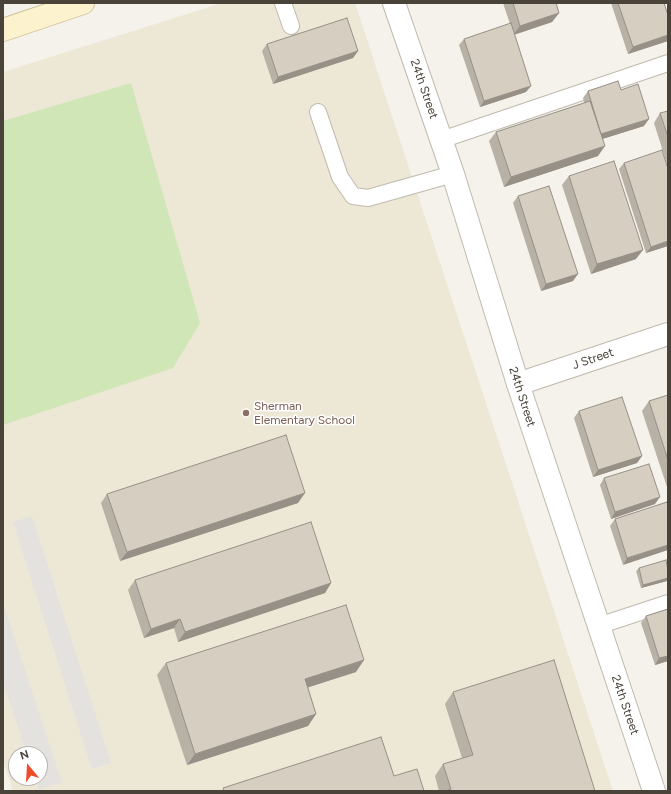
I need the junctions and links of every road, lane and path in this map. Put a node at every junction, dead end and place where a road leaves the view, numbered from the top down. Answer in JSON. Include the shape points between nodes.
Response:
{"nodes":[{"id":1,"x":83,"y":3,"type":"edge"},
{"id":2,"x":283,"y":3,"type":"edge"},
{"id":3,"x":394,"y":3,"type":"edge"},
{"id":4,"x":291,"y":26,"type":"dead end"},
{"id":5,"x":3,"y":30,"type":"edge"},
{"id":6,"x":668,"y":63,"type":"edge"},
{"id":7,"x":318,"y":112,"type":"dead end"},
{"id":8,"x":441,"y":140,"type":"junction"},
{"id":9,"x":453,"y":174,"type":"junction"},
{"id":10,"x":668,"y":334,"type":"edge"},
{"id":11,"x":518,"y":384,"type":"junction"},
{"id":12,"x":668,"y":603,"type":"edge"},
{"id":13,"x":598,"y":626,"type":"junction"},
{"id":14,"x":654,"y":791,"type":"edge"}],
"edges":[{"from":1,"to":5,"type":"main road"},
{"from":2,"to":4,"type":"lane"},
{"from":3,"to":8,"type":"street","name":"24th Street"},
{"from":6,"to":8,"type":"lane"},
{"from":7,"to":9,"type":"lane","via":[[340,177],[352,196],[368,198]]},
{"from":8,"to":9,"type":"street","name":"24th Street"},
{"from":9,"to":11,"type":"street","name":"24th Street"},
{"from":10,"to":11,"type":"street","name":"J Street"},
{"from":11,"to":13,"type":"street","name":"24th Street"},
{"from":12,"to":13,"type":"lane"},
{"from":13,"to":14,"type":"street","name":"24th Street"}]}
